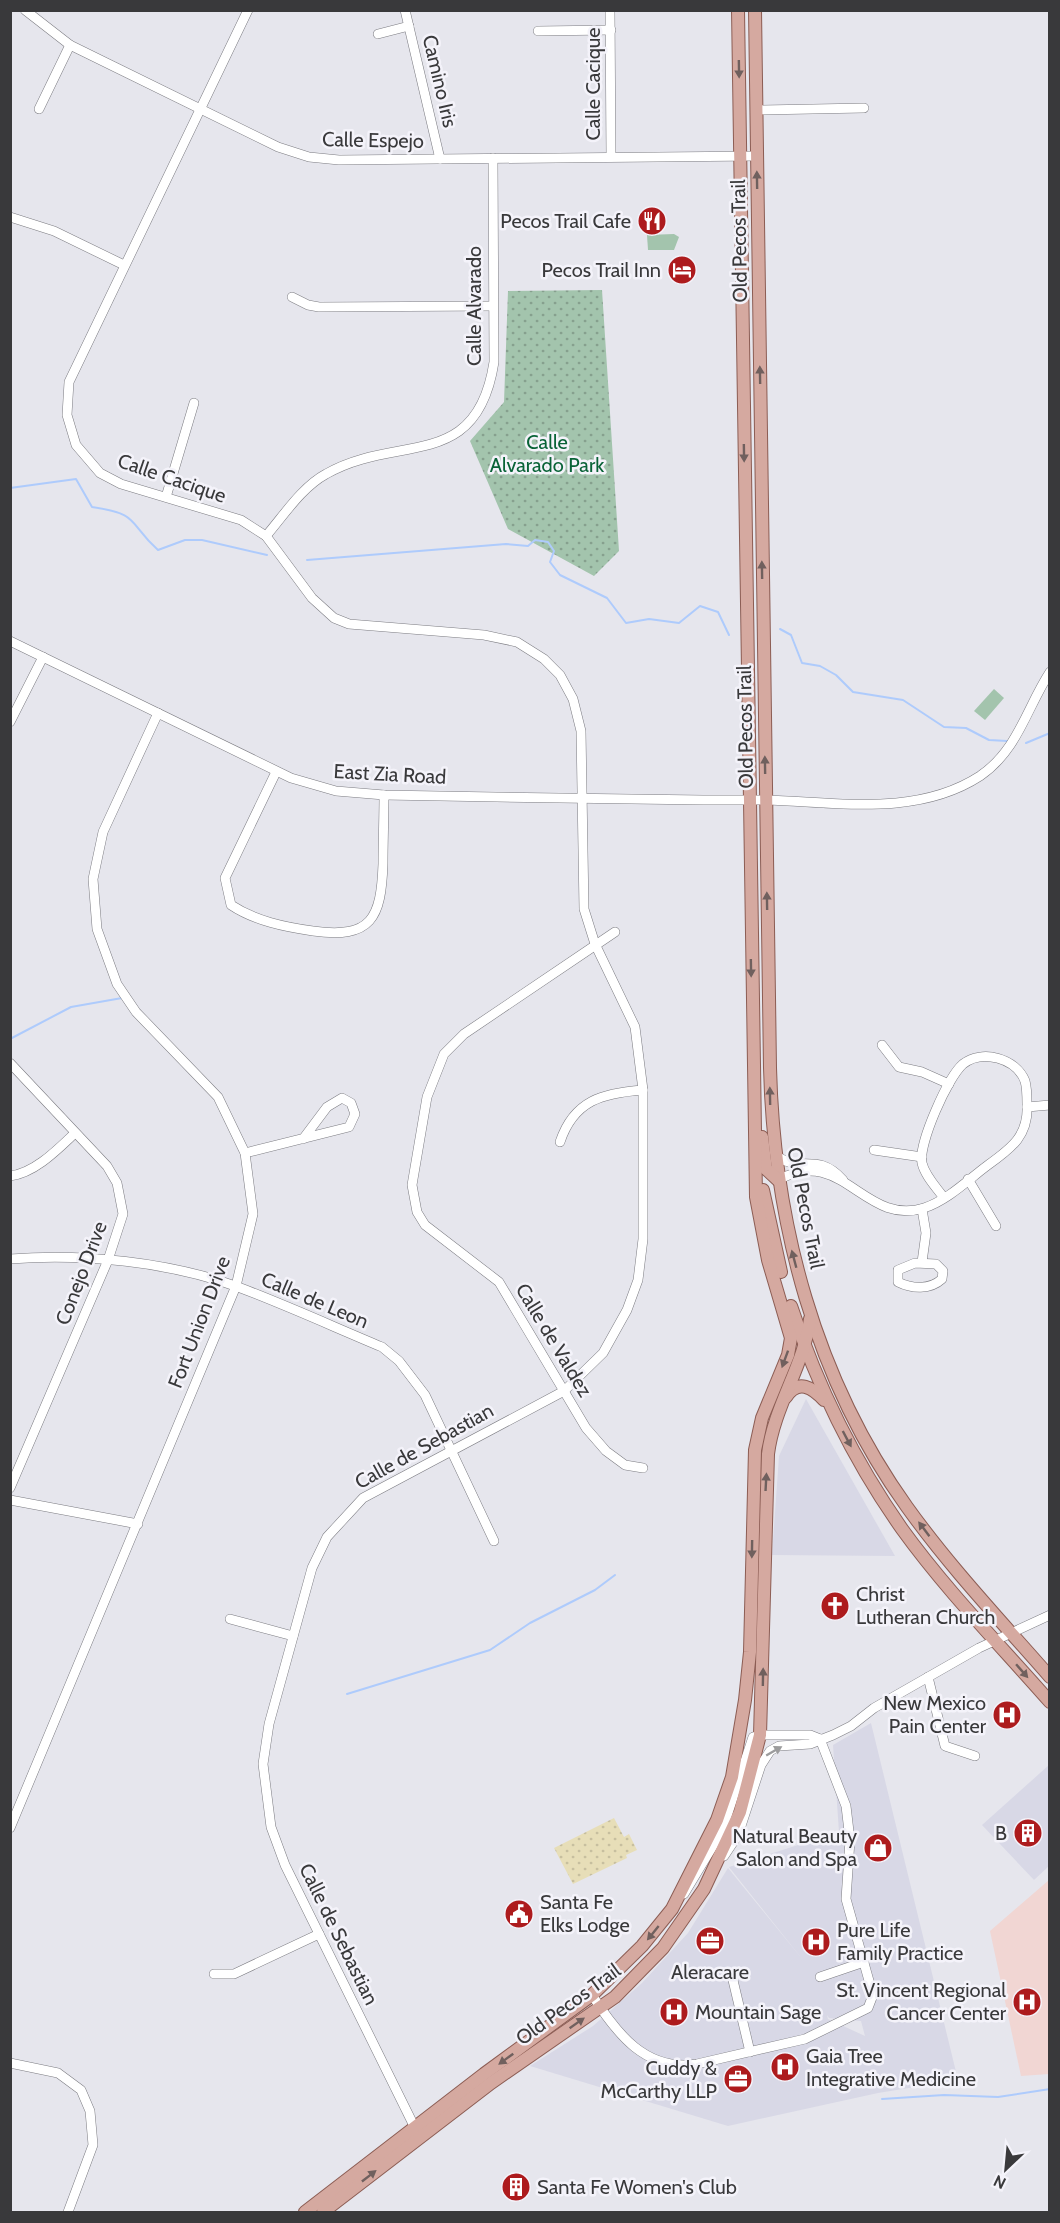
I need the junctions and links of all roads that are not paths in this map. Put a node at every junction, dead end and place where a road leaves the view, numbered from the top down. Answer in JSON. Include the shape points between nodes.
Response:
{"nodes":[{"id":1,"x":25,"y":10,"type":"edge"},
{"id":2,"x":248,"y":10,"type":"edge"},
{"id":3,"x":405,"y":10,"type":"edge"},
{"id":4,"x":610,"y":10,"type":"edge"},
{"id":5,"x":738,"y":10,"type":"edge"},
{"id":6,"x":754,"y":10,"type":"edge"},
{"id":7,"x":409,"y":26,"type":"junction"},
{"id":8,"x":610,"y":30,"type":"junction"},
{"id":9,"x":537,"y":31,"type":"dead end"},
{"id":10,"x":378,"y":33,"type":"dead end"},
{"id":11,"x":70,"y":45,"type":"junction"},
{"id":12,"x":864,"y":108,"type":"dead end"},
{"id":13,"x":39,"y":109,"type":"dead end"},
{"id":14,"x":201,"y":109,"type":"junction"},
{"id":15,"x":756,"y":110,"type":"junction"},
{"id":16,"x":740,"y":156,"type":"junction"},
{"id":17,"x":757,"y":156,"type":"junction"},
{"id":18,"x":611,"y":157,"type":"junction"},
{"id":19,"x":493,"y":158,"type":"junction"},
{"id":20,"x":440,"y":159,"type":"junction"},
{"id":21,"x":10,"y":217,"type":"edge"},
{"id":22,"x":124,"y":265,"type":"junction"},
{"id":23,"x":292,"y":297,"type":"dead end"},
{"id":24,"x":493,"y":306,"type":"junction"},
{"id":25,"x":194,"y":403,"type":"dead end"},
{"id":26,"x":166,"y":497,"type":"junction"},
{"id":27,"x":266,"y":536,"type":"junction"},
{"id":28,"x":10,"y":641,"type":"edge"},
{"id":29,"x":44,"y":657,"type":"junction"},
{"id":30,"x":1050,"y":672,"type":"edge"},
{"id":31,"x":158,"y":713,"type":"junction"},
{"id":32,"x":10,"y":722,"type":"edge"},
{"id":33,"x":276,"y":772,"type":"junction"},
{"id":34,"x":384,"y":795,"type":"junction"},
{"id":35,"x":582,"y":799,"type":"junction"},
{"id":36,"x":749,"y":800,"type":"junction"},
{"id":37,"x":766,"y":800,"type":"junction"},
{"id":38,"x":615,"y":932,"type":"dead end"},
{"id":39,"x":595,"y":944,"type":"junction"},
{"id":40,"x":882,"y":1045,"type":"dead end"},
{"id":41,"x":10,"y":1063,"type":"edge"},
{"id":42,"x":949,"y":1084,"type":"junction"},
{"id":43,"x":643,"y":1090,"type":"junction"},
{"id":44,"x":753,"y":1092,"type":"junction"},
{"id":45,"x":1050,"y":1105,"type":"edge"},
{"id":46,"x":1027,"y":1107,"type":"junction"},
{"id":47,"x":75,"y":1133,"type":"junction"},
{"id":48,"x":756,"y":1138,"type":"junction"},
{"id":49,"x":303,"y":1139,"type":"junction"},
{"id":50,"x":560,"y":1142,"type":"dead end"},
{"id":51,"x":874,"y":1150,"type":"dead end"},
{"id":52,"x":245,"y":1153,"type":"junction"},
{"id":53,"x":775,"y":1154,"type":"junction"},
{"id":54,"x":922,"y":1157,"type":"junction"},
{"id":55,"x":10,"y":1176,"type":"edge"},
{"id":56,"x":968,"y":1179,"type":"junction"},
{"id":57,"x":777,"y":1180,"type":"junction"},
{"id":58,"x":847,"y":1184,"type":"junction"},
{"id":59,"x":944,"y":1198,"type":"junction"},
{"id":60,"x":922,"y":1209,"type":"junction"},
{"id":61,"x":996,"y":1226,"type":"dead end"},
{"id":62,"x":10,"y":1259,"type":"edge"},
{"id":63,"x":108,"y":1260,"type":"junction"},
{"id":64,"x":922,"y":1262,"type":"junction"},
{"id":65,"x":236,"y":1286,"type":"junction"},
{"id":66,"x":811,"y":1315,"type":"junction"},
{"id":67,"x":804,"y":1348,"type":"junction"},
{"id":68,"x":564,"y":1391,"type":"junction"},
{"id":69,"x":830,"y":1407,"type":"junction"},
{"id":70,"x":777,"y":1414,"type":"junction"},
{"id":71,"x":450,"y":1450,"type":"junction"},
{"id":72,"x":643,"y":1468,"type":"dead end"},
{"id":73,"x":10,"y":1488,"type":"edge"},
{"id":74,"x":10,"y":1500,"type":"edge"},
{"id":75,"x":138,"y":1524,"type":"junction"},
{"id":76,"x":494,"y":1541,"type":"dead end"},
{"id":77,"x":1050,"y":1615,"type":"edge"},
{"id":78,"x":230,"y":1619,"type":"dead end"},
{"id":79,"x":1012,"y":1634,"type":"junction"},
{"id":80,"x":293,"y":1636,"type":"junction"},
{"id":81,"x":995,"y":1639,"type":"junction"},
{"id":82,"x":928,"y":1677,"type":"junction"},
{"id":83,"x":1050,"y":1677,"type":"edge"},
{"id":84,"x":1050,"y":1702,"type":"edge"},
{"id":85,"x":760,"y":1735,"type":"junction"},
{"id":86,"x":820,"y":1739,"type":"junction"},
{"id":87,"x":975,"y":1756,"type":"dead end"},
{"id":88,"x":10,"y":1828,"type":"edge"},
{"id":89,"x":712,"y":1876,"type":"junction"},
{"id":90,"x":672,"y":1909,"type":"junction"},
{"id":91,"x":319,"y":1934,"type":"junction"},
{"id":92,"x":864,"y":1962,"type":"junction"},
{"id":93,"x":214,"y":1974,"type":"dead end"},
{"id":94,"x":732,"y":1976,"type":"dead end"},
{"id":95,"x":820,"y":1977,"type":"dead end"},
{"id":96,"x":592,"y":1995,"type":"junction"},
{"id":97,"x":600,"y":2007,"type":"junction"},
{"id":98,"x":750,"y":2052,"type":"junction"},
{"id":99,"x":10,"y":2063,"type":"edge"},
{"id":100,"x":417,"y":2133,"type":"junction"},
{"id":101,"x":68,"y":2212,"type":"edge"},
{"id":102,"x":305,"y":2212,"type":"edge"},
{"id":103,"x":323,"y":2212,"type":"edge"}],
"edges":[{"from":1,"to":11,"type":"street","name":"Calle Espejo"},
{"from":2,"to":14,"type":"street","name":"Calle Cacique"},
{"from":3,"to":7,"type":"street","name":"Camino Iris"},
{"from":4,"to":8,"type":"street","name":"Calle Cacique"},
{"from":5,"to":16,"type":"main road","name":"Old Pecos Trail","one_way":true},
{"from":6,"to":15,"type":"main road","name":"Old Pecos Trail"},
{"from":7,"to":10,"type":"street"},
{"from":7,"to":20,"type":"street","name":"Camino Iris"},
{"from":8,"to":9,"type":"street"},
{"from":8,"to":18,"type":"street","name":"Calle Cacique"},
{"from":11,"to":13,"type":"street"},
{"from":11,"to":14,"type":"street","name":"Calle Espejo"},
{"from":12,"to":15,"type":"street"},
{"from":14,"to":20,"type":"street","name":"Calle Espejo","via":[[278,147],[309,157]]},
{"from":14,"to":22,"type":"street","name":"Calle Cacique"},
{"from":15,"to":17,"type":"main road","name":"Old Pecos Trail"},
{"from":16,"to":17,"type":"street","name":"Calle Espejo"},
{"from":16,"to":18,"type":"street","name":"Calle Espejo"},
{"from":16,"to":36,"type":"main road","name":"Old Pecos Trail","one_way":true},
{"from":37,"to":17,"type":"main road","name":"Old Pecos Trail","one_way":true},
{"from":18,"to":19,"type":"street","name":"Calle Espejo"},
{"from":19,"to":20,"type":"street","name":"Calle Espejo"},
{"from":19,"to":24,"type":"street","name":"Calle Alvarado"},
{"from":21,"to":22,"type":"street","via":[[54,231]]},
{"from":22,"to":26,"type":"street","name":"Calle Cacique","via":[[69,382],[66,415],[76,445],[100,473],[121,484]]},
{"from":23,"to":24,"type":"street","via":[[319,307]]},
{"from":24,"to":27,"type":"street","name":"Calle Alvarado","via":[[494,362],[490,387],[468,423],[437,443],[357,461],[326,473]]},
{"from":25,"to":26,"type":"street"},
{"from":26,"to":27,"type":"street","name":"Calle Cacique","via":[[241,520]]},
{"from":27,"to":35,"type":"street","name":"Calle Cacique","via":[[312,598],[334,618],[348,624],[484,635],[517,642],[544,659],[560,675],[573,699],[581,731]]},
{"from":28,"to":29,"type":"street","name":"East Zia Road"},
{"from":29,"to":31,"type":"street","name":"East Zia Road"},
{"from":29,"to":32,"type":"street"},
{"from":30,"to":37,"type":"street","name":"East Zia Road","via":[[1007,752],[956,788],[888,804]]},
{"from":31,"to":33,"type":"street","name":"East Zia Road"},
{"from":31,"to":52,"type":"street","name":"Fort Union Drive","via":[[103,832],[93,879],[98,929],[121,991],[218,1097]]},
{"from":33,"to":34,"type":"street","name":"East Zia Road","via":[[336,791]]},
{"from":33,"to":34,"type":"street","via":[[225,878],[231,905],[248,916],[295,929],[334,934],[358,930],[374,917],[382,899]]},
{"from":34,"to":35,"type":"street","name":"East Zia Road"},
{"from":35,"to":36,"type":"street","name":"East Zia Road"},
{"from":35,"to":39,"type":"street","name":"Calle de Sebastian","via":[[584,909]]},
{"from":36,"to":37,"type":"street","name":"East Zia Road"},
{"from":36,"to":44,"type":"main road","name":"Old Pecos Trail","one_way":true},
{"from":53,"to":37,"type":"main road","name":"Old Pecos Trail","one_way":true},
{"from":38,"to":39,"type":"street","name":"Calle de Valdez"},
{"from":39,"to":43,"type":"street","name":"Calle de Sebastian","via":[[636,1027]]},
{"from":39,"to":68,"type":"street","name":"Calle de Valdez","via":[[464,1034],[444,1054],[427,1097],[412,1185],[417,1212],[425,1225],[499,1282]]},
{"from":40,"to":42,"type":"street","via":[[899,1066]]},
{"from":41,"to":47,"type":"street","name":"Conejo Drive"},
{"from":42,"to":46,"type":"street","via":[[956,1071],[969,1061],[1000,1059],[1022,1076]]},
{"from":42,"to":54,"type":"street","via":[[928,1132]]},
{"from":43,"to":50,"type":"street","via":[[614,1092],[588,1101],[566,1125]]},
{"from":43,"to":68,"type":"street","name":"Calle de Sebastian","via":[[643,1239],[638,1280],[627,1310],[603,1353]]},
{"from":44,"to":48,"type":"main road","name":"Old Pecos Trail"},
{"from":44,"to":57,"type":"main road","via":[[766,1169]]},
{"from":45,"to":46,"type":"street"},
{"from":46,"to":56,"type":"street","via":[[1021,1138]]},
{"from":47,"to":55,"type":"street","via":[[52,1155]]},
{"from":47,"to":63,"type":"street","name":"Conejo Drive","via":[[107,1166],[117,1183],[123,1214]]},
{"from":48,"to":67,"type":"main road","via":[[777,1260]]},
{"from":48,"to":90,"type":"main road","name":"Old Pecos Trail","one_way":true,"via":[[760,1225],[790,1338],[788,1354],[762,1418],[753,1463],[750,1652],[732,1777],[717,1820]]},
{"from":49,"to":49,"type":"street","via":[[331,1103],[342,1098],[351,1103],[355,1114],[349,1127]]},
{"from":49,"to":52,"type":"street"},
{"from":51,"to":54,"type":"street"},
{"from":52,"to":65,"type":"street","name":"Fort Union Drive","via":[[253,1214]]},
{"from":53,"to":57,"type":"main road","name":"Old Pecos Trail"},
{"from":53,"to":58,"type":"street","via":[[788,1164],[815,1162],[828,1166]]},
{"from":54,"to":59,"type":"street","via":[[926,1172]]},
{"from":56,"to":59,"type":"street"},
{"from":56,"to":61,"type":"street"},
{"from":57,"to":58,"type":"street","via":[[814,1170]]},
{"from":66,"to":57,"type":"main road","name":"Old Pecos Trail","one_way":true},
{"from":58,"to":60,"type":"street","via":[[885,1206]]},
{"from":59,"to":60,"type":"street"},
{"from":60,"to":64,"type":"street","via":[[926,1233]]},
{"from":62,"to":63,"type":"street","name":"Calle de Leon","via":[[47,1256]]},
{"from":63,"to":65,"type":"street","name":"Calle de Leon","via":[[174,1270]]},
{"from":63,"to":73,"type":"street","name":"Conejo Drive"},
{"from":64,"to":64,"type":"street","via":[[902,1267],[896,1275],[898,1282],[929,1287],[942,1279],[939,1266]]},
{"from":65,"to":71,"type":"street","name":"Calle de Leon","via":[[382,1347],[399,1361],[425,1395]]},
{"from":65,"to":75,"type":"street","name":"Fort Union Drive"},
{"from":66,"to":67,"type":"main road","name":"Old Pecos Trail"},
{"from":79,"to":66,"type":"main road","one_way":true,"via":[[906,1505],[858,1425]]},
{"from":67,"to":69,"type":"main road"},
{"from":67,"to":70,"type":"main road","name":"Old Pecos Trail"},
{"from":68,"to":71,"type":"street","name":"Calle de Sebastian"},
{"from":68,"to":72,"type":"street","name":"Calle de Valdez","via":[[586,1428],[606,1451],[624,1465]]},
{"from":69,"to":70,"type":"main road","via":[[814,1389],[799,1386],[789,1391]]},
{"from":69,"to":81,"type":"main road","one_way":true,"via":[[903,1530]]},
{"from":85,"to":70,"type":"main road","name":"Old Pecos Trail","one_way":true,"via":[[766,1473]]},
{"from":71,"to":76,"type":"street","name":"Calle de Leon"},
{"from":71,"to":80,"type":"street","name":"Calle de Sebastian","via":[[363,1498],[327,1537],[312,1568]]},
{"from":74,"to":75,"type":"street"},
{"from":75,"to":88,"type":"street","name":"Fort Union Drive"},
{"from":77,"to":79,"type":"street"},
{"from":78,"to":80,"type":"street"},
{"from":79,"to":81,"type":"street"},
{"from":79,"to":83,"type":"main road"},
{"from":80,"to":91,"type":"street","name":"Calle de Sebastian","via":[[269,1725],[263,1764],[271,1827]]},
{"from":81,"to":82,"type":"street"},
{"from":81,"to":84,"type":"main road","one_way":true},
{"from":82,"to":86,"type":"street","via":[[865,1713],[851,1726]]},
{"from":82,"to":87,"type":"street","via":[[945,1746]]},
{"from":85,"to":86,"type":"street","via":[[810,1735]]},
{"from":85,"to":89,"type":"main road","name":"Old Pecos Trail","via":[[740,1812]]},
{"from":85,"to":90,"type":"street","via":[[749,1743],[732,1805],[717,1841],[695,1880]]},
{"from":89,"to":86,"type":"street","one_way":true,"via":[[738,1835],[766,1755],[779,1746],[810,1744]]},
{"from":86,"to":92,"type":"street","via":[[846,1806],[850,1840],[846,1899]]},
{"from":89,"to":97,"type":"main road","name":"Old Pecos Trail","via":[[663,1948],[639,1975]]},
{"from":90,"to":96,"type":"main road","name":"Old Pecos Trail","one_way":true,"via":[[642,1946]]},
{"from":91,"to":93,"type":"street","via":[[234,1974]]},
{"from":91,"to":100,"type":"street","name":"Calle de Sebastian"},
{"from":92,"to":95,"type":"street"},
{"from":92,"to":98,"type":"street","via":[[873,1995],[868,2008],[814,2036]]},
{"from":94,"to":98,"type":"street"},
{"from":96,"to":97,"type":"street"},
{"from":96,"to":100,"type":"main road","name":"Old Pecos Trail","one_way":true},
{"from":97,"to":98,"type":"street","via":[[617,2032],[657,2061],[688,2066]]},
{"from":100,"to":97,"type":"main road","name":"Old Pecos Trail","one_way":true},
{"from":99,"to":101,"type":"street","via":[[58,2073],[81,2090],[90,2111],[93,2145]]},
{"from":100,"to":102,"type":"main road","name":"Old Pecos Trail"},
{"from":103,"to":100,"type":"main road","name":"Old Pecos Trail","one_way":true}]}
